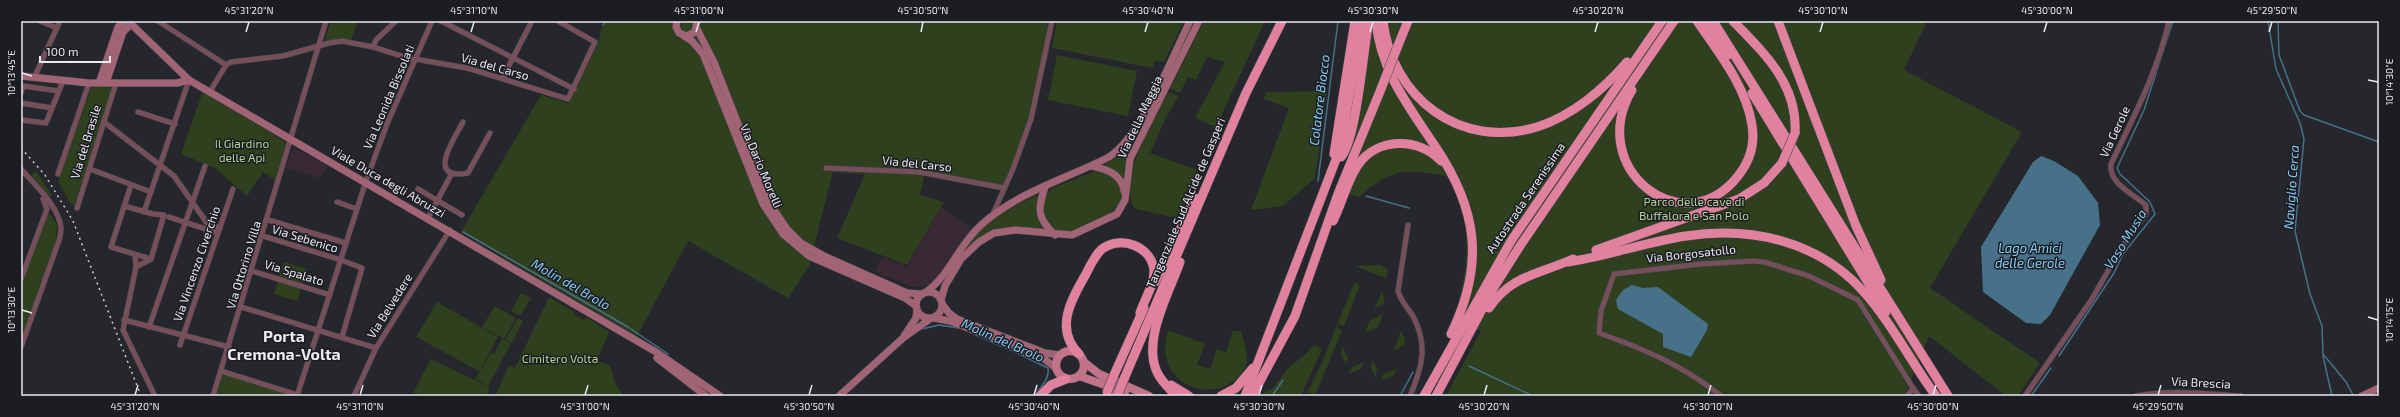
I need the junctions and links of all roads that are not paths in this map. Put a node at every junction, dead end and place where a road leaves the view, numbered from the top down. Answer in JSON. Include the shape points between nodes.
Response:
{"nodes":[{"id":1,"x":40,"y":21,"type":"edge"},
{"id":2,"x":60,"y":21,"type":"edge"},
{"id":3,"x":124,"y":21,"type":"edge"},
{"id":4,"x":158,"y":21,"type":"edge"},
{"id":5,"x":326,"y":21,"type":"edge"},
{"id":6,"x":396,"y":21,"type":"edge"},
{"id":7,"x":432,"y":21,"type":"edge"},
{"id":8,"x":441,"y":21,"type":"edge"},
{"id":9,"x":532,"y":21,"type":"edge"},
{"id":10,"x":558,"y":21,"type":"edge"},
{"id":11,"x":1052,"y":21,"type":"edge"},
{"id":12,"x":1190,"y":21,"type":"edge"},
{"id":13,"x":1199,"y":21,"type":"edge"},
{"id":14,"x":1275,"y":21,"type":"edge"},
{"id":15,"x":1282,"y":21,"type":"edge"},
{"id":16,"x":1355,"y":21,"type":"edge"},
{"id":17,"x":1362,"y":21,"type":"edge"},
{"id":18,"x":1369,"y":21,"type":"edge"},
{"id":19,"x":1376,"y":21,"type":"edge"},
{"id":20,"x":1383,"y":21,"type":"edge"},
{"id":21,"x":1662,"y":21,"type":"edge"},
{"id":22,"x":1674,"y":21,"type":"edge"},
{"id":23,"x":1697,"y":21,"type":"edge"},
{"id":24,"x":1705,"y":21,"type":"edge"},
{"id":25,"x":1713,"y":21,"type":"edge"},
{"id":26,"x":1733,"y":21,"type":"edge"},
{"id":27,"x":1778,"y":21,"type":"edge"},
{"id":28,"x":2169,"y":21,"type":"edge"},
{"id":29,"x":129,"y":23,"type":"edge"},
{"id":30,"x":675,"y":23,"type":"edge"},
{"id":31,"x":1407,"y":23,"type":"edge"},
{"id":32,"x":698,"y":24,"type":"edge"},
{"id":33,"x":57,"y":28,"type":"junction"},
{"id":34,"x":684,"y":36,"type":"junction"},
{"id":35,"x":1645,"y":44,"type":"junction"},
{"id":36,"x":320,"y":46,"type":"junction"},
{"id":37,"x":373,"y":47,"type":"junction"},
{"id":38,"x":513,"y":58,"type":"junction"},
{"id":39,"x":415,"y":59,"type":"junction"},
{"id":40,"x":1647,"y":59,"type":"junction"},
{"id":41,"x":226,"y":65,"type":"junction"},
{"id":42,"x":27,"y":77,"type":"edge"},
{"id":43,"x":502,"y":79,"type":"junction"},
{"id":44,"x":189,"y":80,"type":"junction"},
{"id":45,"x":63,"y":81,"type":"junction"},
{"id":46,"x":89,"y":83,"type":"junction"},
{"id":47,"x":102,"y":83,"type":"junction"},
{"id":48,"x":116,"y":83,"type":"junction"},
{"id":49,"x":22,"y":86,"type":"edge"},
{"id":50,"x":574,"y":89,"type":"junction"},
{"id":51,"x":59,"y":91,"type":"junction"},
{"id":52,"x":21,"y":93,"type":"edge"},
{"id":53,"x":209,"y":93,"type":"junction"},
{"id":54,"x":21,"y":103,"type":"edge"},
{"id":55,"x":52,"y":108,"type":"junction"},
{"id":56,"x":138,"y":112,"type":"dead end"},
{"id":57,"x":21,"y":120,"type":"edge"},
{"id":58,"x":104,"y":122,"type":"junction"},
{"id":59,"x":463,"y":122,"type":"dead end"},
{"id":60,"x":175,"y":124,"type":"junction"},
{"id":61,"x":490,"y":133,"type":"dead end"},
{"id":62,"x":291,"y":139,"type":"junction"},
{"id":63,"x":748,"y":159,"type":"junction"},
{"id":64,"x":160,"y":166,"type":"junction"},
{"id":65,"x":205,"y":166,"type":"dead end"},
{"id":66,"x":1092,"y":166,"type":"junction"},
{"id":67,"x":1333,"y":166,"type":"junction"},
{"id":68,"x":826,"y":168,"type":"dead end"},
{"id":69,"x":21,"y":169,"type":"edge"},
{"id":70,"x":90,"y":169,"type":"junction"},
{"id":71,"x":1451,"y":171,"type":"junction"},
{"id":72,"x":452,"y":173,"type":"junction"},
{"id":73,"x":58,"y":174,"type":"dead end"},
{"id":74,"x":366,"y":181,"type":"junction"},
{"id":75,"x":131,"y":185,"type":"junction"},
{"id":76,"x":1045,"y":187,"type":"junction"},
{"id":77,"x":1004,"y":188,"type":"junction"},
{"id":78,"x":233,"y":189,"type":"dead end"},
{"id":79,"x":418,"y":189,"type":"dead end"},
{"id":80,"x":151,"y":192,"type":"junction"},
{"id":81,"x":1000,"y":199,"type":"junction"},
{"id":82,"x":1125,"y":200,"type":"junction"},
{"id":83,"x":438,"y":201,"type":"junction"},
{"id":84,"x":47,"y":202,"type":"junction"},
{"id":85,"x":194,"y":202,"type":"junction"},
{"id":86,"x":337,"y":202,"type":"dead end"},
{"id":87,"x":1009,"y":204,"type":"junction"},
{"id":88,"x":124,"y":206,"type":"junction"},
{"id":89,"x":77,"y":208,"type":"dead end"},
{"id":90,"x":357,"y":209,"type":"junction"},
{"id":91,"x":144,"y":212,"type":"junction"},
{"id":92,"x":45,"y":214,"type":"junction"},
{"id":93,"x":462,"y":214,"type":"dead end"},
{"id":94,"x":56,"y":216,"type":"junction"},
{"id":95,"x":167,"y":216,"type":"junction"},
{"id":96,"x":991,"y":216,"type":"junction"},
{"id":97,"x":428,"y":218,"type":"junction"},
{"id":98,"x":268,"y":220,"type":"junction"},
{"id":99,"x":1187,"y":221,"type":"junction"},
{"id":100,"x":186,"y":223,"type":"junction"},
{"id":101,"x":1408,"y":225,"type":"dead end"},
{"id":102,"x":450,"y":230,"type":"junction"},
{"id":103,"x":219,"y":231,"type":"junction"},
{"id":104,"x":1055,"y":235,"type":"junction"},
{"id":105,"x":263,"y":236,"type":"junction"},
{"id":106,"x":346,"y":244,"type":"junction"},
{"id":107,"x":1321,"y":246,"type":"junction"},
{"id":108,"x":135,"y":255,"type":"junction"},
{"id":109,"x":151,"y":259,"type":"junction"},
{"id":110,"x":341,"y":260,"type":"junction"},
{"id":111,"x":1568,"y":262,"type":"junction"},
{"id":112,"x":136,"y":267,"type":"junction"},
{"id":113,"x":252,"y":271,"type":"junction"},
{"id":114,"x":21,"y":279,"type":"edge"},
{"id":115,"x":924,"y":293,"type":"junction"},
{"id":116,"x":330,"y":295,"type":"junction"},
{"id":117,"x":942,"y":302,"type":"junction"},
{"id":118,"x":241,"y":307,"type":"junction"},
{"id":119,"x":916,"y":308,"type":"junction"},
{"id":120,"x":1140,"y":314,"type":"junction"},
{"id":121,"x":932,"y":318,"type":"junction"},
{"id":122,"x":124,"y":320,"type":"junction"},
{"id":123,"x":150,"y":327,"type":"junction"},
{"id":124,"x":318,"y":330,"type":"junction"},
{"id":125,"x":183,"y":336,"type":"junction"},
{"id":126,"x":342,"y":338,"type":"junction"},
{"id":127,"x":903,"y":338,"type":"junction"},
{"id":128,"x":1154,"y":338,"type":"junction"},
{"id":129,"x":1466,"y":340,"type":"junction"},
{"id":130,"x":180,"y":345,"type":"dead end"},
{"id":131,"x":229,"y":347,"type":"junction"},
{"id":132,"x":21,"y":348,"type":"edge"},
{"id":133,"x":376,"y":348,"type":"junction"},
{"id":134,"x":647,"y":348,"type":"junction"},
{"id":135,"x":1262,"y":353,"type":"junction"},
{"id":136,"x":1060,"y":355,"type":"junction"},
{"id":137,"x":1081,"y":358,"type":"junction"},
{"id":138,"x":1927,"y":361,"type":"junction"},
{"id":139,"x":1440,"y":366,"type":"junction"},
{"id":140,"x":1056,"y":368,"type":"junction"},
{"id":141,"x":221,"y":371,"type":"junction"},
{"id":142,"x":1079,"y":376,"type":"junction"},
{"id":143,"x":1119,"y":377,"type":"junction"},
{"id":144,"x":1066,"y":379,"type":"junction"},
{"id":145,"x":1913,"y":388,"type":"junction"},
{"id":146,"x":2379,"y":388,"type":"edge"},
{"id":147,"x":1110,"y":395,"type":"edge"},
{"id":148,"x":1720,"y":395,"type":"edge"},
{"id":149,"x":2223,"y":395,"type":"edge"},
{"id":150,"x":154,"y":396,"type":"edge"},
{"id":151,"x":214,"y":396,"type":"edge"},
{"id":152,"x":298,"y":396,"type":"edge"},
{"id":153,"x":354,"y":396,"type":"edge"},
{"id":154,"x":706,"y":396,"type":"edge"},
{"id":155,"x":720,"y":396,"type":"edge"},
{"id":156,"x":839,"y":396,"type":"edge"},
{"id":157,"x":1040,"y":396,"type":"edge"},
{"id":158,"x":1136,"y":396,"type":"edge"},
{"id":159,"x":1149,"y":396,"type":"edge"},
{"id":160,"x":1176,"y":396,"type":"edge"},
{"id":161,"x":1189,"y":396,"type":"edge"},
{"id":162,"x":1221,"y":396,"type":"edge"},
{"id":163,"x":1244,"y":396,"type":"edge"},
{"id":164,"x":1252,"y":396,"type":"edge"},
{"id":165,"x":1410,"y":396,"type":"edge"},
{"id":166,"x":1424,"y":396,"type":"edge"},
{"id":167,"x":1436,"y":396,"type":"edge"},
{"id":168,"x":1908,"y":396,"type":"edge"},
{"id":169,"x":1919,"y":396,"type":"edge"},
{"id":170,"x":1936,"y":396,"type":"edge"},
{"id":171,"x":1948,"y":396,"type":"edge"},
{"id":172,"x":2025,"y":396,"type":"edge"},
{"id":173,"x":2136,"y":396,"type":"edge"},
{"id":174,"x":2241,"y":396,"type":"edge"},
{"id":175,"x":2362,"y":396,"type":"edge"}],
"edges":[{"from":1,"to":33,"type":"street"},
{"from":2,"to":33,"type":"street"},
{"from":3,"to":47,"type":"street","via":[[118,27]]},
{"from":4,"to":41,"type":"street"},
{"from":5,"to":36,"type":"street"},
{"from":6,"to":37,"type":"street","via":[[376,40]]},
{"from":7,"to":39,"type":"street","name":"Via Leonida Bissolati"},
{"from":8,"to":38,"type":"street"},
{"from":9,"to":38,"type":"street"},
{"from":10,"to":50,"type":"street","via":[[595,41]]},
{"from":11,"to":77,"type":"street","via":[[1031,119]]},
{"from":12,"to":66,"type":"street","name":"Via della Maggia","via":[[1131,136],[1114,154]]},
{"from":13,"to":82,"type":"street","name":"Via della Maggia","via":[[1130,159]]},
{"from":14,"to":99,"type":"highway","name":"Tangenziale Sud Alcide de Gasperi","via":[[1251,69]]},
{"from":15,"to":99,"type":"highway","name":"Tangenziale Sud Alcide de Gasperi"},
{"from":16,"to":67,"type":"highway"},
{"from":17,"to":67,"type":"highway","via":[[1345,128]]},
{"from":18,"to":67,"type":"highway","via":[[1352,130],[1346,152]]},
{"from":19,"to":71,"type":"highway","via":[[1379,43],[1390,75]]},
{"from":20,"to":35,"type":"highway","via":[[1386,44],[1394,65],[1403,81],[1420,100],[1456,123],[1493,132],[1516,132],[1538,126],[1570,111],[1597,92]]},
{"from":21,"to":35,"type":"highway","name":"Autostrada Serenissima"},
{"from":22,"to":40,"type":"highway","name":"Autostrada Serenissima"},
{"from":23,"to":40,"type":"highway","via":[[1736,81],[1752,125],[1752,149],[1742,171],[1729,186],[1711,197],[1690,202],[1663,199],[1641,184],[1626,164],[1619,138],[1620,121],[1625,103]]},
{"from":24,"to":170,"type":"highway","via":[[1754,96]]},
{"from":25,"to":138,"type":"highway"},
{"from":26,"to":111,"type":"highway","bridge":true,"via":[[1762,50],[1785,82],[1795,111],[1795,133],[1782,163],[1752,192],[1723,207]]},
{"from":27,"to":138,"type":"highway","via":[[1868,254]]},
{"from":28,"to":172,"type":"street","name":"Via Gerole","via":[[2162,48],[2110,170],[2113,178],[2146,205],[2146,214],[2121,248],[2092,299]]},
{"from":29,"to":44,"type":"street","name":"Viale Duca degli Abruzzi"},
{"from":29,"to":47,"type":"street"},
{"from":30,"to":34,"type":"street","name":"Via Dario Morelli","via":[[679,33]]},
{"from":31,"to":107,"type":"highway","bridge":true,"via":[[1338,194]]},
{"from":32,"to":34,"type":"street","name":"Via Dario Morelli","via":[[693,34]]},
{"from":32,"to":63,"type":"street","name":"Via Dario Morelli"},
{"from":33,"to":42,"type":"street"},
{"from":34,"to":63,"type":"street","name":"Via Dario Morelli","via":[[703,54]]},
{"from":35,"to":139,"type":"highway","name":"Autostrada Serenissima","via":[[1511,241]]},
{"from":36,"to":37,"type":"street","name":"Via del Carso","via":[[342,41]]},
{"from":36,"to":41,"type":"street","name":"Via del Carso","via":[[283,56],[231,62]]},
{"from":36,"to":62,"type":"street","name":"Via Ottorino Villa"},
{"from":37,"to":39,"type":"street","name":"Via del Carso"},
{"from":38,"to":43,"type":"street"},
{"from":38,"to":50,"type":"street"},
{"from":39,"to":43,"type":"street","name":"Via del Carso","via":[[468,68]]},
{"from":39,"to":74,"type":"street","name":"Via Leonida Bissolati"},
{"from":40,"to":129,"type":"highway","name":"Autostrada Serenissima","via":[[1524,240],[1494,287]]},
{"from":41,"to":53,"type":"street"},
{"from":42,"to":45,"type":"street"},
{"from":42,"to":49,"type":"street"},
{"from":43,"to":50,"type":"street","name":"Via del Carso","via":[[568,99]]},
{"from":44,"to":48,"type":"street","via":[[177,83]]},
{"from":44,"to":53,"type":"street","name":"Viale Duca degli Abruzzi"},
{"from":44,"to":60,"type":"street"},
{"from":45,"to":46,"type":"street"},
{"from":45,"to":51,"type":"street"},
{"from":46,"to":47,"type":"street"},
{"from":46,"to":73,"type":"street","name":"Via del Brasile"},
{"from":47,"to":48,"type":"street"},
{"from":48,"to":58,"type":"street","name":"Via del Brasile"},
{"from":49,"to":51,"type":"street"},
{"from":49,"to":52,"type":"street"},
{"from":51,"to":55,"type":"street"},
{"from":53,"to":62,"type":"street","name":"Viale Duca degli Abruzzi"},
{"from":54,"to":55,"type":"street"},
{"from":55,"to":57,"type":"street","via":[[46,124]]},
{"from":56,"to":60,"type":"street"},
{"from":58,"to":64,"type":"street"},
{"from":58,"to":70,"type":"street","name":"Via del Brasile"},
{"from":59,"to":72,"type":"street","via":[[444,160],[446,168]]},
{"from":60,"to":64,"type":"street"},
{"from":61,"to":72,"type":"street","via":[[468,173]]},
{"from":62,"to":74,"type":"street","name":"Viale Duca degli Abruzzi"},
{"from":62,"to":98,"type":"street","name":"Via Ottorino Villa"},
{"from":63,"to":115,"type":"street","name":"Via Dario Morelli","via":[[758,174],[776,215],[801,243],[853,270],[907,292]]},
{"from":63,"to":119,"type":"street","name":"Via Dario Morelli","via":[[750,172],[763,204],[796,247],[823,263],[905,298]]},
{"from":64,"to":80,"type":"street"},
{"from":64,"to":85,"type":"street","via":[[174,176]]},
{"from":65,"to":85,"type":"street"},
{"from":66,"to":76,"type":"street","name":"Via della Maggia"},
{"from":66,"to":82,"type":"street","name":"Via della Maggia","via":[[1109,170],[1115,175],[1123,186]]},
{"from":67,"to":135,"type":"highway"},
{"from":68,"to":77,"type":"street","name":"Via del Carso","via":[[914,172]]},
{"from":69,"to":84,"type":"street"},
{"from":70,"to":75,"type":"street"},
{"from":70,"to":89,"type":"street","name":"Via del Brasile"},
{"from":71,"to":107,"type":"highway","via":[[1432,153],[1419,146],[1393,143],[1377,149],[1358,166]]},
{"from":71,"to":139,"type":"highway","via":[[1465,199],[1472,258],[1466,298],[1444,348]]},
{"from":72,"to":83,"type":"street"},
{"from":74,"to":90,"type":"street","name":"Via Leonida Bissolati"},
{"from":74,"to":97,"type":"street","name":"Viale Duca degli Abruzzi"},
{"from":75,"to":80,"type":"street"},
{"from":75,"to":88,"type":"street"},
{"from":76,"to":87,"type":"street"},
{"from":76,"to":104,"type":"street","via":[[1039,214],[1042,222]]},
{"from":77,"to":81,"type":"street"},
{"from":78,"to":103,"type":"street","name":"Via Vincenzo Civerchio"},
{"from":79,"to":83,"type":"street"},
{"from":80,"to":91,"type":"street"},
{"from":81,"to":87,"type":"street","via":[[1004,204]]},
{"from":81,"to":96,"type":"street"},
{"from":82,"to":104,"type":"street","via":[[1120,210],[1112,217],[1072,235]]},
{"from":83,"to":93,"type":"street"},
{"from":83,"to":97,"type":"street"},
{"from":84,"to":92,"type":"street"},
{"from":84,"to":94,"type":"street"},
{"from":85,"to":100,"type":"street"},
{"from":85,"to":103,"type":"street","via":[[207,223]]},
{"from":86,"to":90,"type":"street"},
{"from":87,"to":96,"type":"street"},
{"from":88,"to":91,"type":"street"},
{"from":88,"to":108,"type":"street","via":[[111,247]]},
{"from":90,"to":106,"type":"street","name":"Via Leonida Bissolati"},
{"from":91,"to":95,"type":"street"},
{"from":92,"to":94,"type":"street","via":[[51,212]]},
{"from":92,"to":114,"type":"street"},
{"from":94,"to":132,"type":"street","via":[[61,227],[59,241]]},
{"from":95,"to":100,"type":"street"},
{"from":95,"to":109,"type":"street"},
{"from":96,"to":115,"type":"street","via":[[965,243],[939,283]]},
{"from":97,"to":102,"type":"street","name":"Viale Duca degli Abruzzi"},
{"from":98,"to":105,"type":"street","name":"Via Ottorino Villa"},
{"from":98,"to":106,"type":"street"},
{"from":99,"to":120,"type":"highway"},
{"from":99,"to":128,"type":"highway","via":[[1190,235]]},
{"from":99,"to":143,"type":"highway","name":"Tangenziale Sud Alcide de Gasperi"},
{"from":100,"to":103,"type":"street"},
{"from":100,"to":123,"type":"street"},
{"from":101,"to":165,"type":"street","via":[[1398,291],[1414,317],[1424,346],[1419,373]]},
{"from":102,"to":133,"type":"street","name":"Via Belvedere"},
{"from":102,"to":134,"type":"street","name":"Viale Duca degli Abruzzi"},
{"from":103,"to":125,"type":"street","name":"Via Vincenzo Civerchio"},
{"from":104,"to":117,"type":"street","via":[[1015,230],[994,233],[961,259],[944,286]]},
{"from":105,"to":110,"type":"street","name":"Via Sebenico"},
{"from":105,"to":113,"type":"street","name":"Via Ottorino Villa"},
{"from":106,"to":110,"type":"street","name":"Via Leonida Bissolati"},
{"from":107,"to":164,"type":"highway","via":[[1295,316]]},
{"from":108,"to":109,"type":"street"},
{"from":108,"to":112,"type":"street"},
{"from":109,"to":112,"type":"street"},
{"from":110,"to":116,"type":"street","name":"Via Leonida Bissolati"},
{"from":110,"to":126,"type":"street","name":"Via Sebenico","via":[[362,268]]},
{"from":111,"to":129,"type":"highway","via":[[1533,273],[1504,291],[1494,300],[1478,327]]},
{"from":111,"to":170,"type":"highway","via":[[1666,239],[1712,234],[1764,236],[1798,245],[1835,265],[1864,292]]},
{"from":112,"to":122,"type":"street"},
{"from":113,"to":116,"type":"street","name":"Via Spalato"},
{"from":113,"to":118,"type":"street","name":"Via Ottorino Villa"},
{"from":115,"to":117,"type":"street","via":[[935,293]]},
{"from":115,"to":119,"type":"street","via":[[918,299]]},
{"from":116,"to":124,"type":"street","name":"Via Leonida Bissolati"},
{"from":117,"to":121,"type":"street","via":[[940,312]]},
{"from":117,"to":136,"type":"street","via":[[949,313],[957,319],[1045,353]]},
{"from":118,"to":124,"type":"street"},
{"from":118,"to":131,"type":"street","name":"Via Ottorino Villa"},
{"from":119,"to":121,"type":"street","via":[[922,316]]},
{"from":119,"to":127,"type":"street","via":[[916,318]]},
{"from":120,"to":137,"type":"highway","via":[[1153,279],[1154,271],[1148,256],[1140,248],[1128,243],[1106,247],[1097,255],[1072,298],[1066,315],[1068,338]]},
{"from":120,"to":143,"type":"highway"},
{"from":121,"to":127,"type":"street"},
{"from":121,"to":140,"type":"street","via":[[950,321],[1044,358]]},
{"from":122,"to":123,"type":"street"},
{"from":122,"to":150,"type":"street","via":[[123,330]]},
{"from":123,"to":125,"type":"street"},
{"from":124,"to":126,"type":"street"},
{"from":124,"to":152,"type":"street","name":"Via Leonida Bissolati"},
{"from":125,"to":130,"type":"street","name":"Via Vincenzo Civerchio"},
{"from":125,"to":131,"type":"street"},
{"from":126,"to":133,"type":"street"},
{"from":127,"to":156,"type":"street"},
{"from":128,"to":160,"type":"highway","via":[[1152,350],[1158,375]]},
{"from":128,"to":161,"type":"highway","via":[[1156,358],[1165,378],[1178,391]]},
{"from":129,"to":167,"type":"highway","name":"Autostrada Serenissima"},
{"from":131,"to":141,"type":"street","name":"Via Ottorino Villa"},
{"from":133,"to":153,"type":"street","name":"Via Belvedere"},
{"from":134,"to":154,"type":"street","name":"Viale Duca degli Abruzzi"},
{"from":134,"to":155,"type":"street","name":"Viale Duca degli Abruzzi"},
{"from":135,"to":162,"type":"highway","via":[[1244,381]]},
{"from":135,"to":163,"type":"highway"},
{"from":136,"to":137,"type":"main road","via":[[1069,351]]},
{"from":136,"to":140,"type":"main road"},
{"from":137,"to":142,"type":"main road","via":[[1083,370]]},
{"from":137,"to":159,"type":"main road","via":[[1099,374]]},
{"from":138,"to":171,"type":"highway"},
{"from":139,"to":166,"type":"highway","name":"Autostrada Serenissima"},
{"from":140,"to":144,"type":"main road","via":[[1059,375]]},
{"from":141,"to":151,"type":"street","name":"Via Ottorino Villa"},
{"from":141,"to":152,"type":"street"},
{"from":142,"to":144,"type":"main road"},
{"from":142,"to":158,"type":"main road"},
{"from":143,"to":147,"type":"highway","name":"Tangenziale Sud Alcide de Gasperi","bridge":true},
{"from":144,"to":157,"type":"highway","via":[[1051,384]]},
{"from":145,"to":148,"type":"street","name":"Via Borgosatollo","via":[[1858,300],[1809,276],[1753,261],[1614,274],[1601,311],[1599,333],[1651,352],[1698,378]]},
{"from":145,"to":168,"type":"street"},
{"from":145,"to":169,"type":"street"},
{"from":146,"to":175,"type":"street"},
{"from":149,"to":173,"type":"street","name":"Via Brescia","via":[[2162,392]]},
{"from":149,"to":174,"type":"street","name":"Via Brescia"}]}
